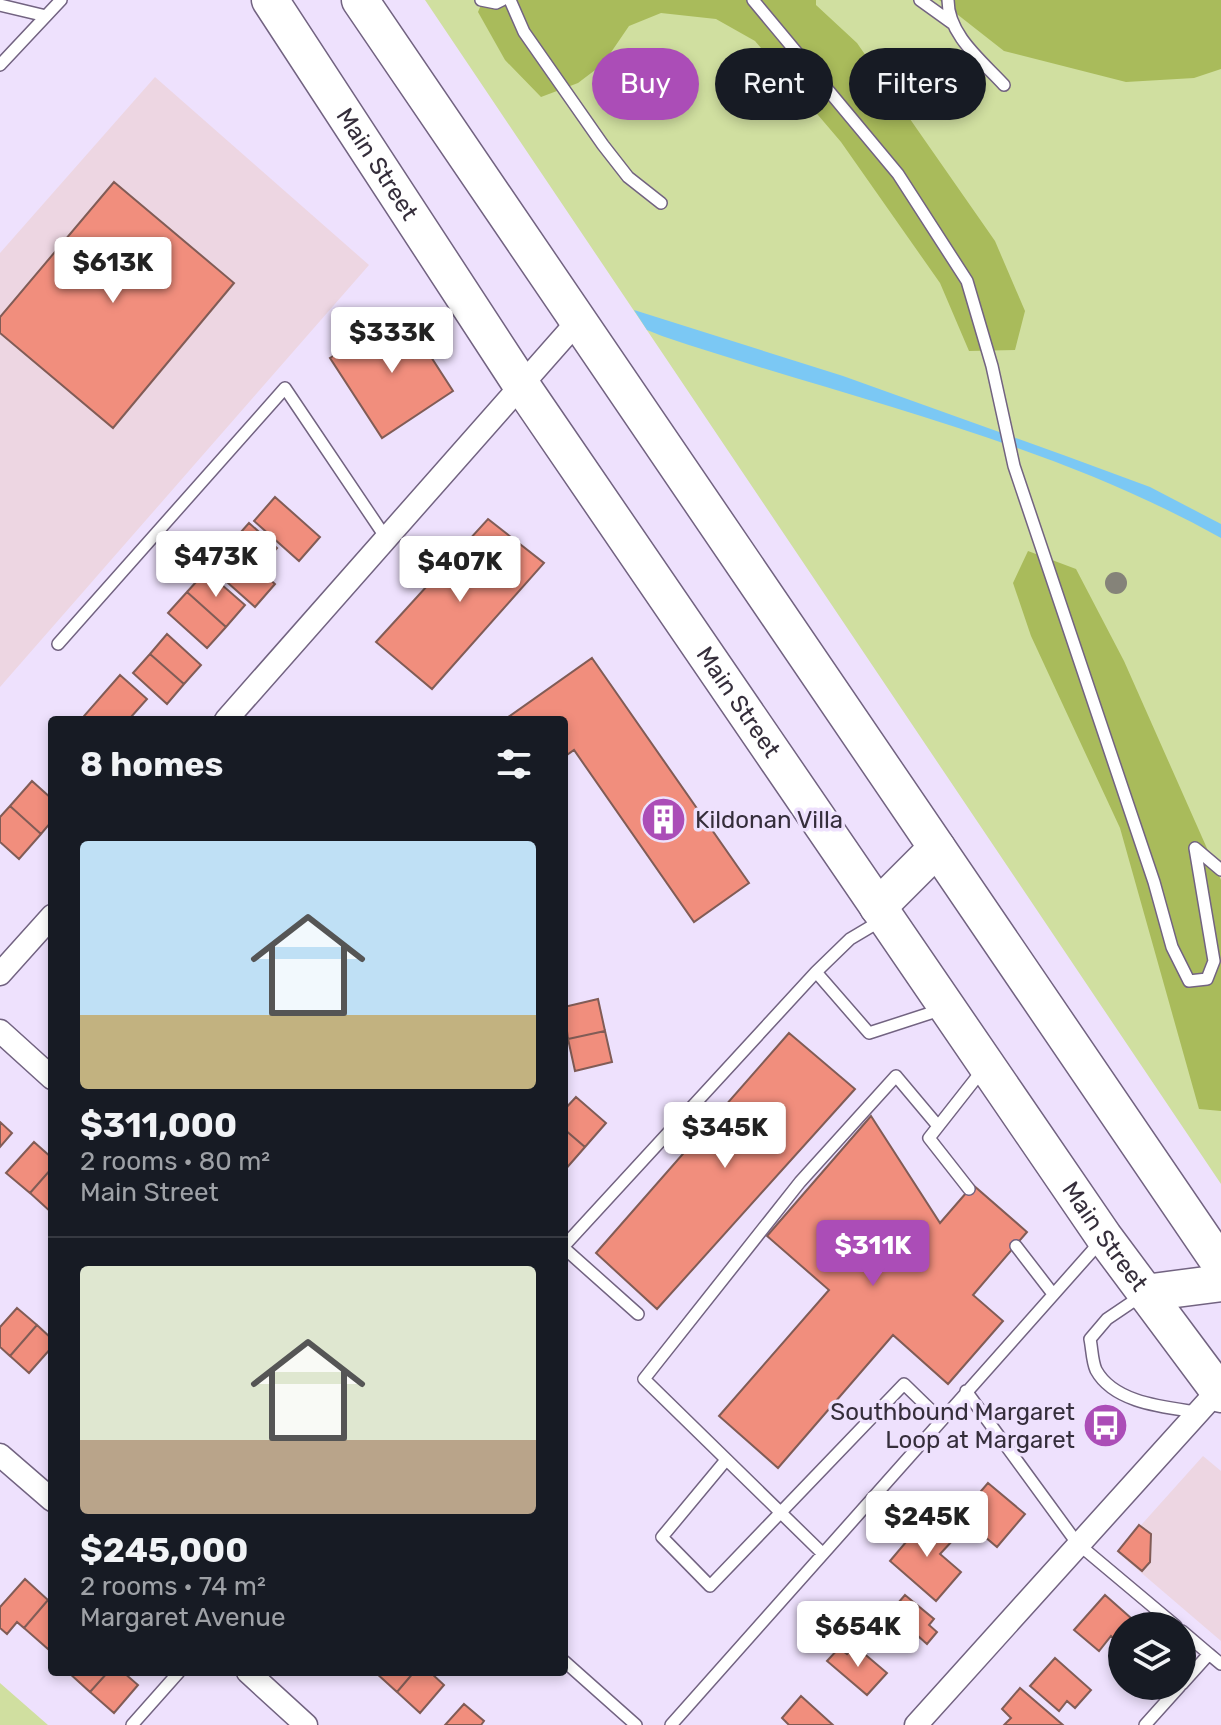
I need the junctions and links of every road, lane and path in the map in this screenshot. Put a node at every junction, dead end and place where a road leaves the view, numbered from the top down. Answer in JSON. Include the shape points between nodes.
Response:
{"nodes":[{"id":1,"x":61,"y":0,"type":"edge"},
{"id":2,"x":270,"y":0,"type":"edge"},
{"id":3,"x":360,"y":0,"type":"edge"},
{"id":4,"x":481,"y":0,"type":"edge"},
{"id":5,"x":502,"y":0,"type":"edge"},
{"id":6,"x":510,"y":0,"type":"edge"},
{"id":7,"x":753,"y":0,"type":"edge"},
{"id":8,"x":920,"y":0,"type":"edge"},
{"id":9,"x":948,"y":0,"type":"edge"},
{"id":10,"x":0,"y":5,"type":"edge"},
{"id":11,"x":46,"y":16,"type":"junction"},
{"id":12,"x":952,"y":23,"type":"junction"},
{"id":13,"x":0,"y":65,"type":"edge"},
{"id":14,"x":1004,"y":85,"type":"dead end"},
{"id":15,"x":661,"y":203,"type":"dead end"},
{"id":16,"x":578,"y":321,"type":"junction"},
{"id":17,"x":522,"y":386,"type":"junction"},
{"id":18,"x":386,"y":538,"type":"junction"},
{"id":19,"x":58,"y":644,"type":"dead end"},
{"id":20,"x":230,"y":716,"type":"edge"},
{"id":21,"x":937,"y":848,"type":"junction"},
{"id":22,"x":1221,"y":870,"type":"edge"},
{"id":23,"x":882,"y":912,"type":"junction"},
{"id":24,"x":48,"y":920,"type":"edge"},
{"id":25,"x":816,"y":972,"type":"junction"},
{"id":26,"x":0,"y":974,"type":"edge"},
{"id":27,"x":948,"y":1008,"type":"junction"},
{"id":28,"x":0,"y":1031,"type":"edge"},
{"id":29,"x":987,"y":1064,"type":"junction"},
{"id":30,"x":48,"y":1074,"type":"edge"},
{"id":31,"x":938,"y":1126,"type":"junction"},
{"id":32,"x":969,"y":1189,"type":"dead end"},
{"id":33,"x":1104,"y":1237,"type":"junction"},
{"id":34,"x":568,"y":1243,"type":"edge"},
{"id":35,"x":1016,"y":1246,"type":"dead end"},
{"id":36,"x":568,"y":1251,"type":"edge"},
{"id":37,"x":1221,"y":1265,"type":"edge"},
{"id":38,"x":1221,"y":1283,"type":"edge"},
{"id":39,"x":1145,"y":1293,"type":"junction"},
{"id":40,"x":1053,"y":1294,"type":"junction"},
{"id":41,"x":638,"y":1314,"type":"dead end"},
{"id":42,"x":966,"y":1391,"type":"junction"},
{"id":43,"x":1214,"y":1396,"type":"edge"},
{"id":44,"x":941,"y":1420,"type":"junction"},
{"id":45,"x":0,"y":1455,"type":"edge"},
{"id":46,"x":726,"y":1460,"type":"junction"},
{"id":47,"x":48,"y":1497,"type":"edge"},
{"id":48,"x":781,"y":1513,"type":"junction"},
{"id":49,"x":1077,"y":1543,"type":"junction"},
{"id":50,"x":821,"y":1552,"type":"junction"},
{"id":51,"x":1159,"y":1612,"type":"edge"},
{"id":52,"x":1196,"y":1643,"type":"edge"},
{"id":53,"x":1209,"y":1654,"type":"junction"},
{"id":54,"x":1221,"y":1664,"type":"edge"},
{"id":55,"x":568,"y":1665,"type":"edge"},
{"id":56,"x":1196,"y":1668,"type":"edge"},
{"id":57,"x":175,"y":1676,"type":"edge"},
{"id":58,"x":252,"y":1676,"type":"edge"},
{"id":59,"x":1168,"y":1700,"type":"edge"},
{"id":60,"x":132,"y":1725,"type":"edge"},
{"id":61,"x":306,"y":1725,"type":"edge"},
{"id":62,"x":636,"y":1725,"type":"edge"},
{"id":63,"x":671,"y":1725,"type":"edge"},
{"id":64,"x":916,"y":1725,"type":"edge"},
{"id":65,"x":1145,"y":1725,"type":"edge"}],
"edges":[{"from":1,"to":11,"type":"lane"},
{"from":2,"to":17,"type":"main road","name":"Main Street"},
{"from":3,"to":16,"type":"main road"},
{"from":4,"to":5,"type":"lane"},
{"from":6,"to":15,"type":"lane","via":[[524,32],[603,145],[628,177]]},
{"from":7,"to":22,"type":"lane","via":[[898,174],[967,281],[1014,466],[1172,947],[1189,981],[1207,979],[1214,961],[1195,848]]},
{"from":8,"to":12,"type":"lane"},
{"from":9,"to":12,"type":"lane"},
{"from":10,"to":11,"type":"lane"},
{"from":11,"to":13,"type":"lane"},
{"from":12,"to":14,"type":"lane"},
{"from":16,"to":17,"type":"street"},
{"from":16,"to":21,"type":"main road"},
{"from":17,"to":18,"type":"street"},
{"from":17,"to":23,"type":"main road","name":"Main Street"},
{"from":18,"to":19,"type":"lane","via":[[285,388]]},
{"from":18,"to":20,"type":"street"},
{"from":21,"to":23,"type":"main road"},
{"from":21,"to":37,"type":"main road"},
{"from":23,"to":25,"type":"lane"},
{"from":23,"to":27,"type":"main road","name":"Main Street"},
{"from":24,"to":26,"type":"street"},
{"from":25,"to":27,"type":"lane","via":[[869,1033]]},
{"from":25,"to":34,"type":"lane"},
{"from":27,"to":29,"type":"main road","name":"Main Street"},
{"from":28,"to":30,"type":"street"},
{"from":29,"to":31,"type":"lane"},
{"from":29,"to":33,"type":"main road","name":"Main Street"},
{"from":31,"to":32,"type":"lane","via":[[929,1138]]},
{"from":31,"to":46,"type":"lane","via":[[896,1076],[800,1182],[644,1379]]},
{"from":33,"to":39,"type":"main road","name":"Main Street"},
{"from":33,"to":40,"type":"lane"},
{"from":35,"to":40,"type":"lane"},
{"from":36,"to":41,"type":"lane"},
{"from":38,"to":39,"type":"main road"},
{"from":39,"to":43,"type":"main road","name":"Main Street"},
{"from":39,"to":43,"type":"lane","via":[[1107,1319],[1090,1339],[1095,1367],[1108,1385],[1152,1404]]},
{"from":40,"to":42,"type":"lane"},
{"from":42,"to":44,"type":"lane"},
{"from":42,"to":49,"type":"lane"},
{"from":43,"to":49,"type":"street"},
{"from":44,"to":48,"type":"lane","via":[[904,1384]]},
{"from":44,"to":50,"type":"lane"},
{"from":45,"to":47,"type":"street"},
{"from":46,"to":48,"type":"lane"},
{"from":46,"to":48,"type":"lane","via":[[662,1537],[710,1586]]},
{"from":48,"to":50,"type":"lane"},
{"from":49,"to":51,"type":"lane"},
{"from":49,"to":64,"type":"street"},
{"from":50,"to":63,"type":"lane"},
{"from":52,"to":53,"type":"lane"},
{"from":53,"to":54,"type":"lane"},
{"from":53,"to":56,"type":"lane"},
{"from":55,"to":62,"type":"lane"},
{"from":57,"to":60,"type":"lane"},
{"from":58,"to":61,"type":"street"},
{"from":59,"to":65,"type":"lane"}]}
